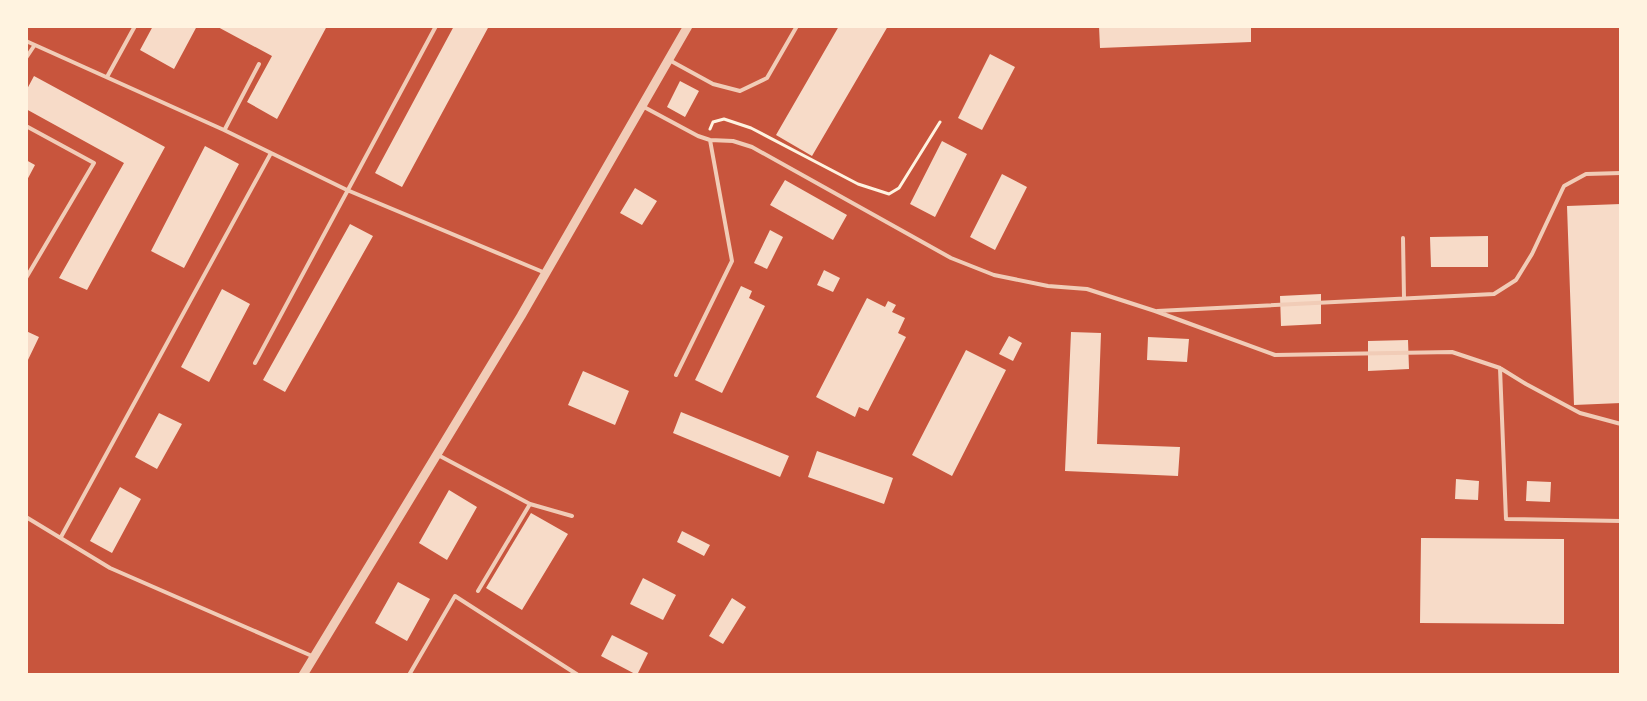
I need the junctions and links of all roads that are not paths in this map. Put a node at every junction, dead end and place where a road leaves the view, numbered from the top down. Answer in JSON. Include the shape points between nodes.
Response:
{"nodes":[{"id":1,"x":135,"y":26,"type":"edge"},
{"id":2,"x":436,"y":26,"type":"edge"},
{"id":3,"x":688,"y":26,"type":"edge"},
{"id":4,"x":797,"y":26,"type":"edge"},
{"id":5,"x":26,"y":41,"type":"edge"},
{"id":6,"x":34,"y":46,"type":"junction"},
{"id":7,"x":26,"y":58,"type":"edge"},
{"id":8,"x":669,"y":60,"type":"junction"},
{"id":9,"x":259,"y":64,"type":"dead end"},
{"id":10,"x":107,"y":77,"type":"junction"},
{"id":11,"x":642,"y":106,"type":"junction"},
{"id":12,"x":26,"y":126,"type":"edge"},
{"id":13,"x":224,"y":130,"type":"junction"},
{"id":14,"x":710,"y":140,"type":"junction"},
{"id":15,"x":271,"y":153,"type":"junction"},
{"id":16,"x":1621,"y":173,"type":"edge"},
{"id":17,"x":347,"y":190,"type":"junction"},
{"id":18,"x":1403,"y":238,"type":"dead end"},
{"id":19,"x":545,"y":273,"type":"junction"},
{"id":20,"x":26,"y":278,"type":"edge"},
{"id":21,"x":1404,"y":298,"type":"junction"},
{"id":22,"x":1155,"y":311,"type":"junction"},
{"id":23,"x":255,"y":363,"type":"dead end"},
{"id":24,"x":1500,"y":368,"type":"junction"},
{"id":25,"x":676,"y":375,"type":"dead end"},
{"id":26,"x":1621,"y":424,"type":"edge"},
{"id":27,"x":438,"y":455,"type":"junction"},
{"id":28,"x":530,"y":504,"type":"junction"},
{"id":29,"x":572,"y":516,"type":"dead end"},
{"id":30,"x":26,"y":517,"type":"edge"},
{"id":31,"x":1621,"y":521,"type":"edge"},
{"id":32,"x":61,"y":537,"type":"junction"},
{"id":33,"x":478,"y":591,"type":"dead end"},
{"id":34,"x":314,"y":657,"type":"junction"},
{"id":35,"x":303,"y":675,"type":"edge"},
{"id":36,"x":409,"y":675,"type":"edge"},
{"id":37,"x":578,"y":675,"type":"edge"}],
"edges":[{"from":1,"to":10,"type":"lane"},
{"from":2,"to":17,"type":"lane"},
{"from":3,"to":8,"type":"street"},
{"from":4,"to":8,"type":"lane","via":[[767,78],[740,91],[713,84]]},
{"from":5,"to":6,"type":"lane"},
{"from":6,"to":7,"type":"lane"},
{"from":6,"to":10,"type":"lane"},
{"from":8,"to":11,"type":"street"},
{"from":9,"to":13,"type":"lane"},
{"from":10,"to":13,"type":"lane"},
{"from":11,"to":14,"type":"lane"},
{"from":11,"to":19,"type":"street"},
{"from":12,"to":20,"type":"lane","via":[[94,163]]},
{"from":13,"to":15,"type":"lane"},
{"from":14,"to":22,"type":"lane","via":[[752,147],[951,258],[994,275],[1087,289]]},
{"from":14,"to":25,"type":"lane","via":[[732,261]]},
{"from":15,"to":17,"type":"lane"},
{"from":15,"to":32,"type":"lane"},
{"from":16,"to":21,"type":"lane","via":[[1586,174],[1564,186],[1516,280],[1494,294]]},
{"from":17,"to":19,"type":"lane"},
{"from":17,"to":23,"type":"lane"},
{"from":18,"to":21,"type":"lane"},
{"from":19,"to":27,"type":"street"},
{"from":21,"to":22,"type":"lane"},
{"from":22,"to":24,"type":"lane","via":[[1275,355],[1452,352]]},
{"from":24,"to":26,"type":"lane","via":[[1580,413]]},
{"from":24,"to":31,"type":"lane","via":[[1506,519]]},
{"from":27,"to":28,"type":"lane"},
{"from":27,"to":34,"type":"street"},
{"from":28,"to":29,"type":"lane"},
{"from":28,"to":33,"type":"lane"},
{"from":30,"to":32,"type":"lane"},
{"from":32,"to":34,"type":"lane","via":[[110,568]]},
{"from":34,"to":35,"type":"street"},
{"from":36,"to":37,"type":"lane","via":[[455,596]]}]}
